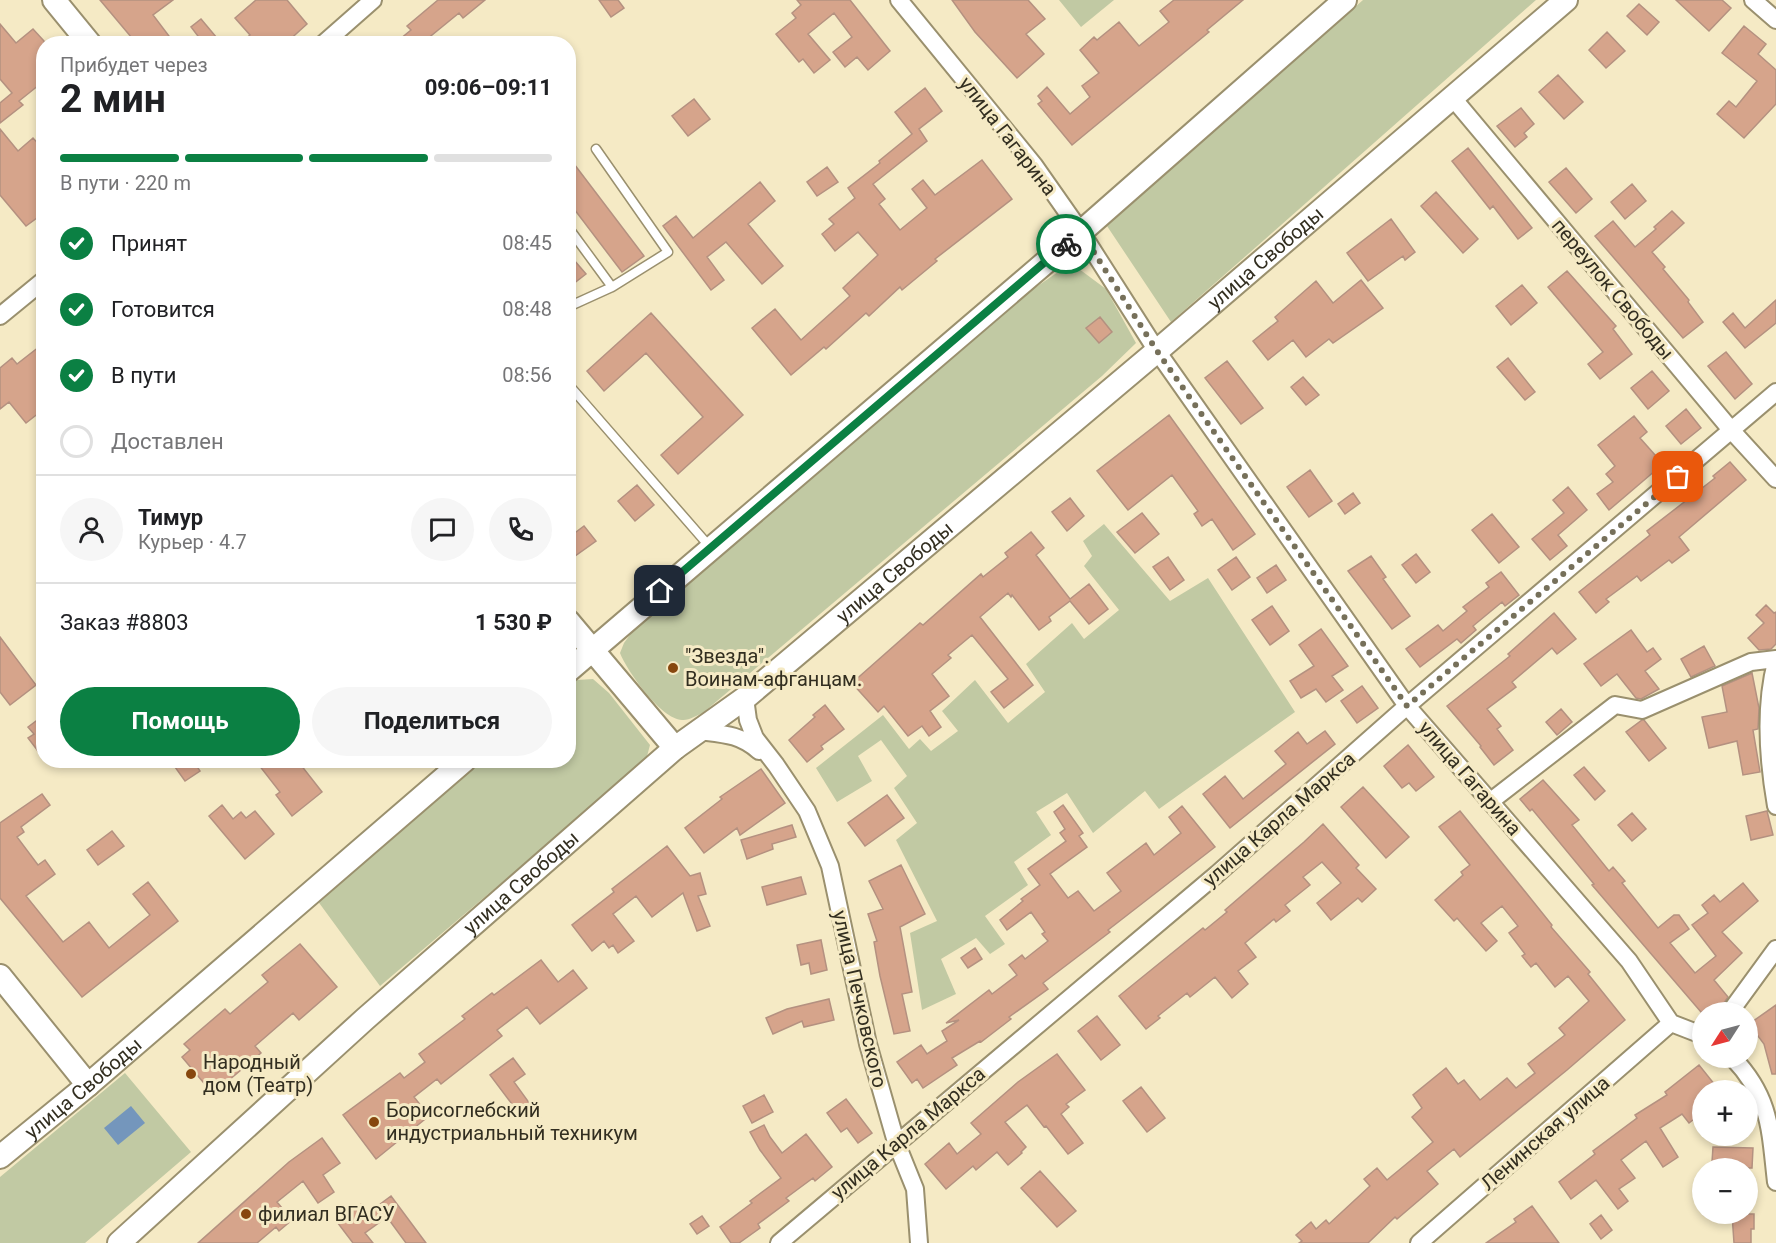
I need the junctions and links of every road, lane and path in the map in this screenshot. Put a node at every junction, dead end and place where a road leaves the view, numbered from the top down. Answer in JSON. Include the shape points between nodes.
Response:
{"nodes":[{"id":1,"x":54,"y":0,"type":"edge"},
{"id":2,"x":373,"y":0,"type":"edge"},
{"id":3,"x":899,"y":0,"type":"edge"},
{"id":4,"x":1345,"y":0,"type":"edge"},
{"id":5,"x":1566,"y":0,"type":"edge"},
{"id":6,"x":1753,"y":0,"type":"edge"},
{"id":7,"x":1776,"y":20,"type":"edge"},
{"id":8,"x":83,"y":36,"type":"edge"},
{"id":9,"x":332,"y":36,"type":"edge"},
{"id":10,"x":1452,"y":97,"type":"junction"},
{"id":11,"x":596,"y":149,"type":"dead end"},
{"id":12,"x":1081,"y":232,"type":"junction"},
{"id":13,"x":576,"y":238,"type":"edge"},
{"id":14,"x":36,"y":287,"type":"edge"},
{"id":15,"x":612,"y":287,"type":"junction"},
{"id":16,"x":576,"y":304,"type":"edge"},
{"id":17,"x":0,"y":316,"type":"edge"},
{"id":18,"x":1157,"y":351,"type":"junction"},
{"id":19,"x":1776,"y":392,"type":"edge"},
{"id":20,"x":576,"y":393,"type":"edge"},
{"id":21,"x":1732,"y":431,"type":"junction"},
{"id":22,"x":1776,"y":479,"type":"edge"},
{"id":23,"x":710,"y":548,"type":"junction"},
{"id":24,"x":576,"y":630,"type":"edge"},
{"id":25,"x":593,"y":650,"type":"junction"},
{"id":26,"x":1776,"y":661,"type":"edge"},
{"id":27,"x":576,"y":664,"type":"edge"},
{"id":28,"x":745,"y":698,"type":"junction"},
{"id":29,"x":1407,"y":706,"type":"junction"},
{"id":30,"x":699,"y":731,"type":"junction"},
{"id":31,"x":675,"y":748,"type":"junction"},
{"id":32,"x":776,"y":765,"type":"junction"},
{"id":33,"x":456,"y":768,"type":"edge"},
{"id":34,"x":1491,"y":801,"type":"junction"},
{"id":35,"x":1776,"y":806,"type":"edge"},
{"id":36,"x":1776,"y":949,"type":"edge"},
{"id":37,"x":0,"y":976,"type":"edge"},
{"id":38,"x":1737,"y":1002,"type":"edge"},
{"id":39,"x":1671,"y":1023,"type":"junction"},
{"id":40,"x":1692,"y":1031,"type":"edge"},
{"id":41,"x":1742,"y":1068,"type":"edge"},
{"id":42,"x":88,"y":1085,"type":"junction"},
{"id":43,"x":897,"y":1142,"type":"junction"},
{"id":44,"x":0,"y":1157,"type":"edge"},
{"id":45,"x":1776,"y":1182,"type":"edge"},
{"id":46,"x":119,"y":1243,"type":"edge"},
{"id":47,"x":779,"y":1243,"type":"edge"},
{"id":48,"x":919,"y":1243,"type":"edge"},
{"id":49,"x":1419,"y":1243,"type":"edge"}],
"edges":[{"from":1,"to":8,"type":"main road"},
{"from":2,"to":9,"type":"street"},
{"from":3,"to":12,"type":"street","name":"улица Гагарина","via":[[1034,165]]},
{"from":4,"to":12,"type":"main road"},
{"from":5,"to":10,"type":"main road","name":"улица Свободы"},
{"from":6,"to":7,"type":"street"},
{"from":10,"to":18,"type":"main road","name":"улица Свободы"},
{"from":10,"to":21,"type":"street","name":"переулок Свободы"},
{"from":11,"to":15,"type":"lane","via":[[668,252]]},
{"from":12,"to":18,"type":"street","name":"улица Гагарина"},
{"from":12,"to":23,"type":"main road"},
{"from":13,"to":15,"type":"lane"},
{"from":14,"to":17,"type":"street"},
{"from":15,"to":16,"type":"lane"},
{"from":18,"to":28,"type":"main road","name":"улица Свободы"},
{"from":18,"to":29,"type":"street","name":"улица Гагарина"},
{"from":19,"to":21,"type":"street","name":"улица Карла Маркса"},
{"from":20,"to":23,"type":"lane"},
{"from":21,"to":22,"type":"street","name":"переулок Свободы"},
{"from":21,"to":29,"type":"street","name":"улица Карла Маркса"},
{"from":23,"to":25,"type":"main road"},
{"from":24,"to":25,"type":"main road"},
{"from":25,"to":27,"type":"main road"},
{"from":25,"to":31,"type":"main road"},
{"from":26,"to":34,"type":"street","via":[[1751,662],[1642,710],[1615,705]]},
{"from":26,"to":35,"type":"street","via":[[1770,685],[1771,776]]},
{"from":28,"to":30,"type":"main road","name":"улица Свободы"},
{"from":28,"to":32,"type":"street","via":[[754,738]]},
{"from":29,"to":34,"type":"street","name":"улица Гагарина"},
{"from":29,"to":43,"type":"street","name":"улица Карла Маркса","via":[[1217,874]]},
{"from":30,"to":31,"type":"main road","name":"улица Свободы"},
{"from":30,"to":32,"type":"street","via":[[748,741]]},
{"from":31,"to":46,"type":"main road","name":"улица Свободы","via":[[365,1019]]},
{"from":32,"to":43,"type":"street","name":"улица Печковского","via":[[807,811],[830,866],[868,1044]]},
{"from":33,"to":42,"type":"main road","name":"улица Свободы"},
{"from":34,"to":39,"type":"street","name":"улица Гагарина","via":[[1629,961]]},
{"from":36,"to":38,"type":"street"},
{"from":37,"to":42,"type":"main road"},
{"from":39,"to":40,"type":"street"},
{"from":39,"to":49,"type":"street","name":"Ленинская улица"},
{"from":41,"to":45,"type":"street","via":[[1756,1085],[1769,1120]]},
{"from":42,"to":44,"type":"main road","name":"улица Свободы"},
{"from":43,"to":47,"type":"street","name":"улица Карла Маркса"},
{"from":43,"to":48,"type":"street","name":"улица Печковского","via":[[915,1189]]}]}
